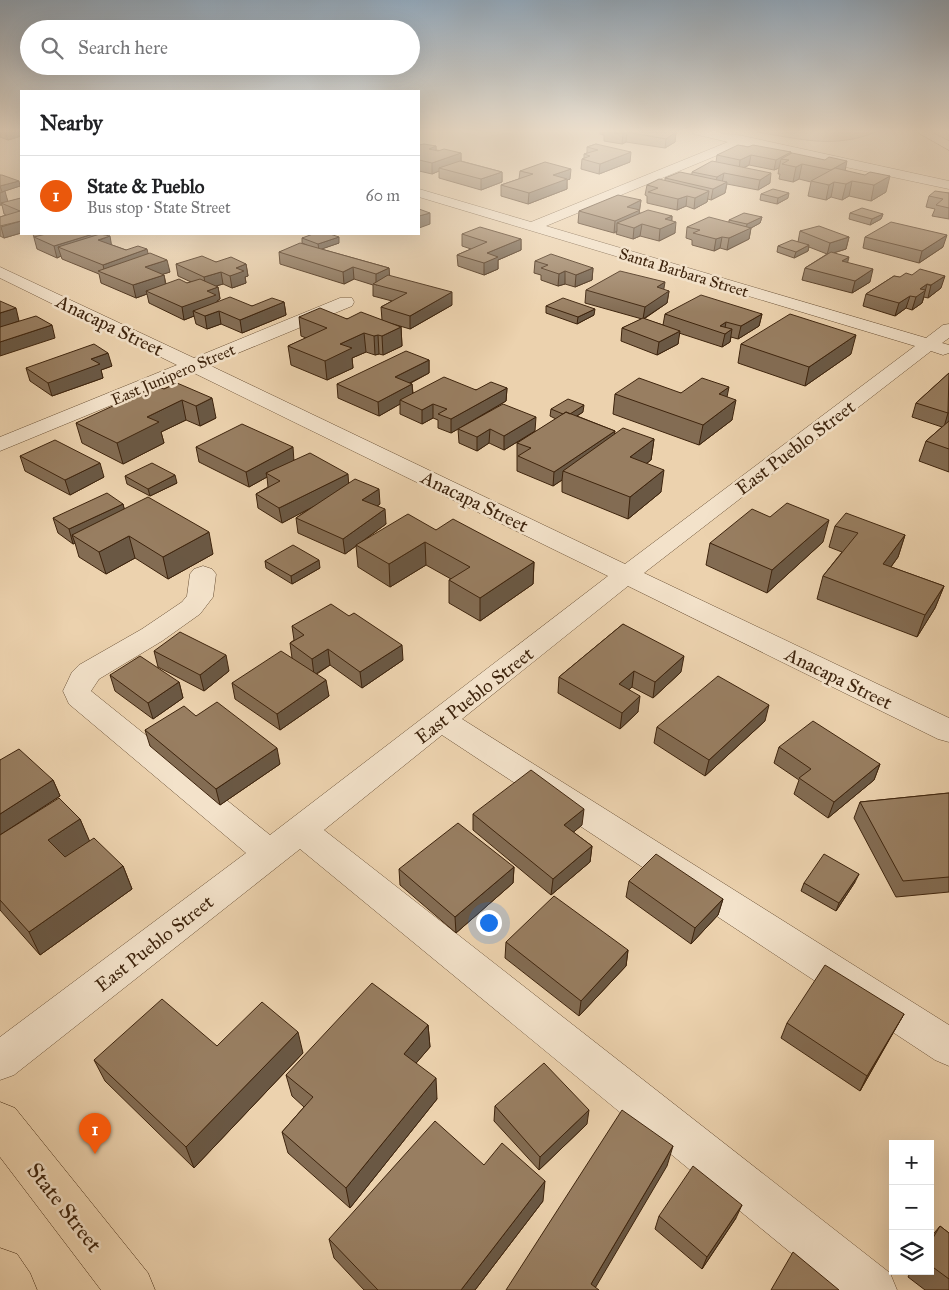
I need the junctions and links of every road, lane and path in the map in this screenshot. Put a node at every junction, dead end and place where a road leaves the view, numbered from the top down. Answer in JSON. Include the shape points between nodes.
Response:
{"nodes":[{"id":1,"x":616,"y":192,"type":"edge"},
{"id":2,"x":420,"y":194,"type":"edge"},
{"id":3,"x":531,"y":227,"type":"junction"},
{"id":4,"x":0,"y":272,"type":"edge"},
{"id":5,"x":346,"y":302,"type":"dead end"},
{"id":6,"x":942,"y":342,"type":"edge"},
{"id":7,"x":193,"y":366,"type":"junction"},
{"id":8,"x":0,"y":445,"type":"edge"},
{"id":9,"x":203,"y":574,"type":"dead end"},
{"id":10,"x":627,"y":574,"type":"junction"},
{"id":11,"x":442,"y":720,"type":"junction"},
{"id":12,"x":949,"y":731,"type":"edge"},
{"id":13,"x":300,"y":830,"type":"junction"},
{"id":14,"x":270,"y":854,"type":"junction"},
{"id":15,"x":949,"y":1046,"type":"edge"},
{"id":16,"x":0,"y":1061,"type":"edge"},
{"id":17,"x":0,"y":1123,"type":"edge"},
{"id":18,"x":0,"y":1271,"type":"edge"},
{"id":19,"x":14,"y":1290,"type":"edge"},
{"id":20,"x":130,"y":1290,"type":"edge"},
{"id":21,"x":873,"y":1290,"type":"edge"}],
"edges":[{"from":1,"to":3,"type":"street"},
{"from":2,"to":3,"type":"street","name":"Santa Barbara Street"},
{"from":3,"to":6,"type":"street","name":"Santa Barbara Street"},
{"from":4,"to":7,"type":"street","name":"Anacapa Street"},
{"from":5,"to":7,"type":"street","name":"East Junipero Street"},
{"from":6,"to":10,"type":"street","name":"East Pueblo Street"},
{"from":7,"to":8,"type":"street","name":"East Junipero Street"},
{"from":7,"to":10,"type":"street","name":"Anacapa Street"},
{"from":9,"to":14,"type":"street","via":[[200,597],[191,608],[88,672],[77,691],[80,697]]},
{"from":10,"to":11,"type":"street","name":"East Pueblo Street"},
{"from":10,"to":12,"type":"street","name":"Anacapa Street"},
{"from":11,"to":13,"type":"street","name":"East Pueblo Street"},
{"from":11,"to":15,"type":"street"},
{"from":13,"to":14,"type":"street","name":"East Pueblo Street"},
{"from":13,"to":21,"type":"street"},
{"from":14,"to":16,"type":"street","name":"East Pueblo Street"},
{"from":17,"to":20,"type":"main road","name":"State Street"},
{"from":18,"to":19,"type":"main road"}]}
